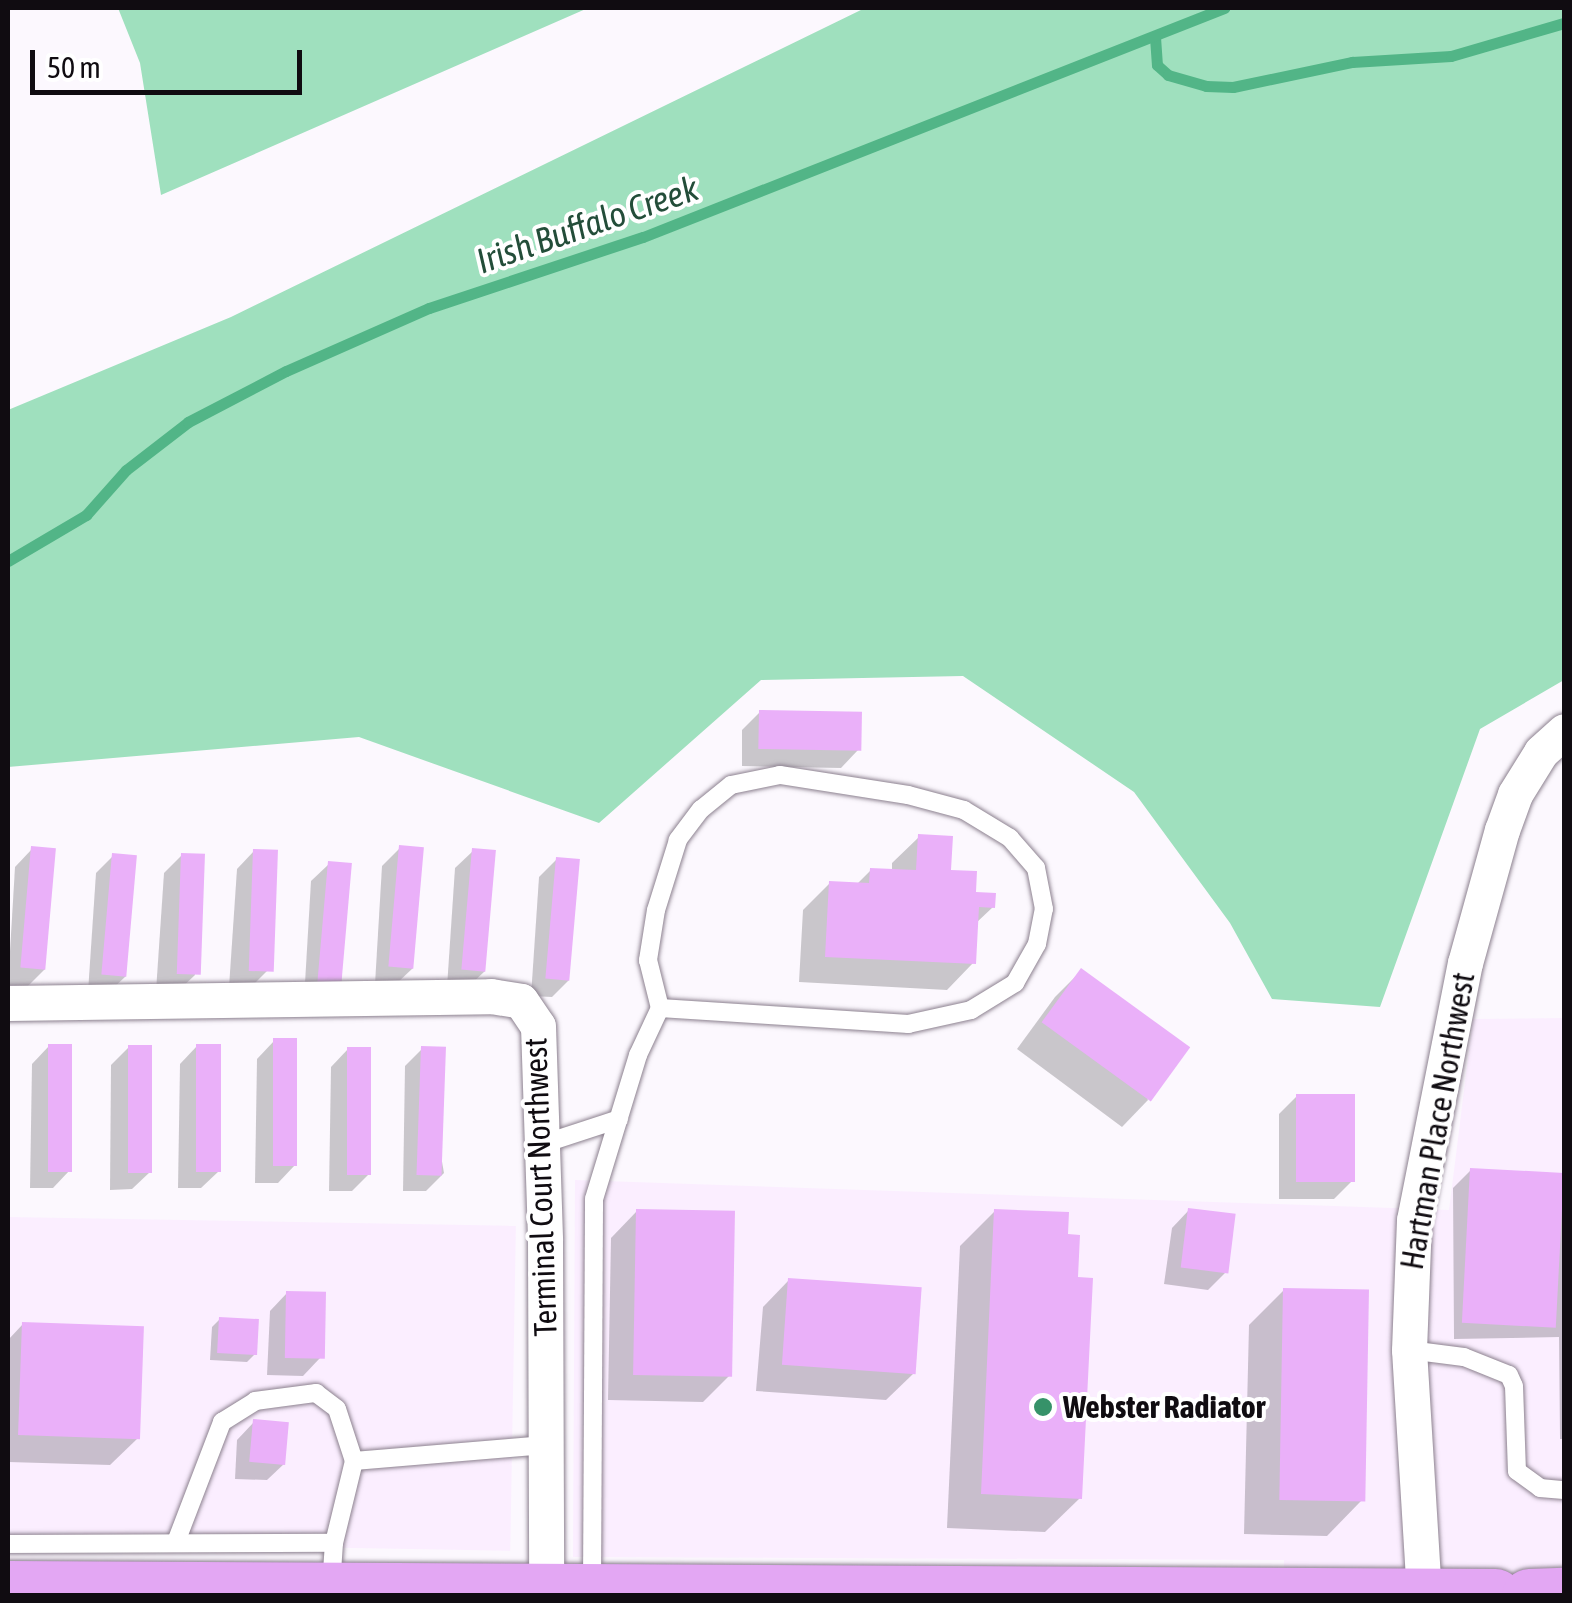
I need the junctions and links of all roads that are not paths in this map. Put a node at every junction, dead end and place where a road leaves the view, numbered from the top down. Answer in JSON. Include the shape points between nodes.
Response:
{"nodes":[{"id":1,"x":1564,"y":731,"type":"edge"},
{"id":2,"x":8,"y":1002,"type":"edge"},
{"id":3,"x":660,"y":1008,"type":"junction"},
{"id":4,"x":618,"y":1119,"type":"junction"},
{"id":5,"x":542,"y":1144,"type":"junction"},
{"id":6,"x":1409,"y":1350,"type":"junction"},
{"id":7,"x":545,"y":1446,"type":"junction"},
{"id":8,"x":354,"y":1461,"type":"junction"},
{"id":9,"x":1564,"y":1490,"type":"edge"},
{"id":10,"x":8,"y":1544,"type":"edge"},
{"id":11,"x":332,"y":1566,"type":"junction"},
{"id":12,"x":153,"y":1570,"type":"edge"},
{"id":13,"x":8,"y":1588,"type":"edge"},
{"id":14,"x":569,"y":1593,"type":"edge"},
{"id":15,"x":1424,"y":1595,"type":"edge"},
{"id":16,"x":1564,"y":1595,"type":"edge"},
{"id":17,"x":1495,"y":1596,"type":"edge"},
{"id":18,"x":1529,"y":1596,"type":"edge"}],
"edges":[{"from":1,"to":6,"type":"street","name":"Hartman Place Northwest","via":[[1541,752],[1515,794],[1465,963],[1414,1220]]},
{"from":2,"to":5,"type":"street","name":"Terminal Court Northwest","via":[[491,996],[521,1001],[538,1026]]},
{"from":3,"to":3,"type":"lane","via":[[908,1024],[972,1010],[1015,983],[1037,944],[1044,908],[1036,868],[1010,838],[964,810],[780,776],[732,785],[701,809],[678,840],[648,960]]},
{"from":3,"to":4,"type":"lane"},
{"from":4,"to":5,"type":"lane"},
{"from":4,"to":14,"type":"lane","via":[[594,1199]]},
{"from":5,"to":7,"type":"street","name":"Terminal Court Northwest"},
{"from":6,"to":9,"type":"lane","via":[[1464,1357],[1509,1375],[1517,1471],[1540,1488]]},
{"from":6,"to":15,"type":"street","name":"Hartman Place Northwest"},
{"from":7,"to":8,"type":"lane"},
{"from":7,"to":14,"type":"street","name":"Terminal Court Northwest"},
{"from":8,"to":11,"type":"lane"},
{"from":8,"to":12,"type":"lane","via":[[338,1409],[316,1393],[238,1408],[222,1422]]},
{"from":10,"to":12,"type":"lane"},
{"from":11,"to":12,"type":"highway"},
{"from":11,"to":14,"type":"highway"},
{"from":12,"to":13,"type":"highway"},
{"from":14,"to":15,"type":"highway"},
{"from":15,"to":17,"type":"highway"},
{"from":16,"to":18,"type":"highway"}]}
